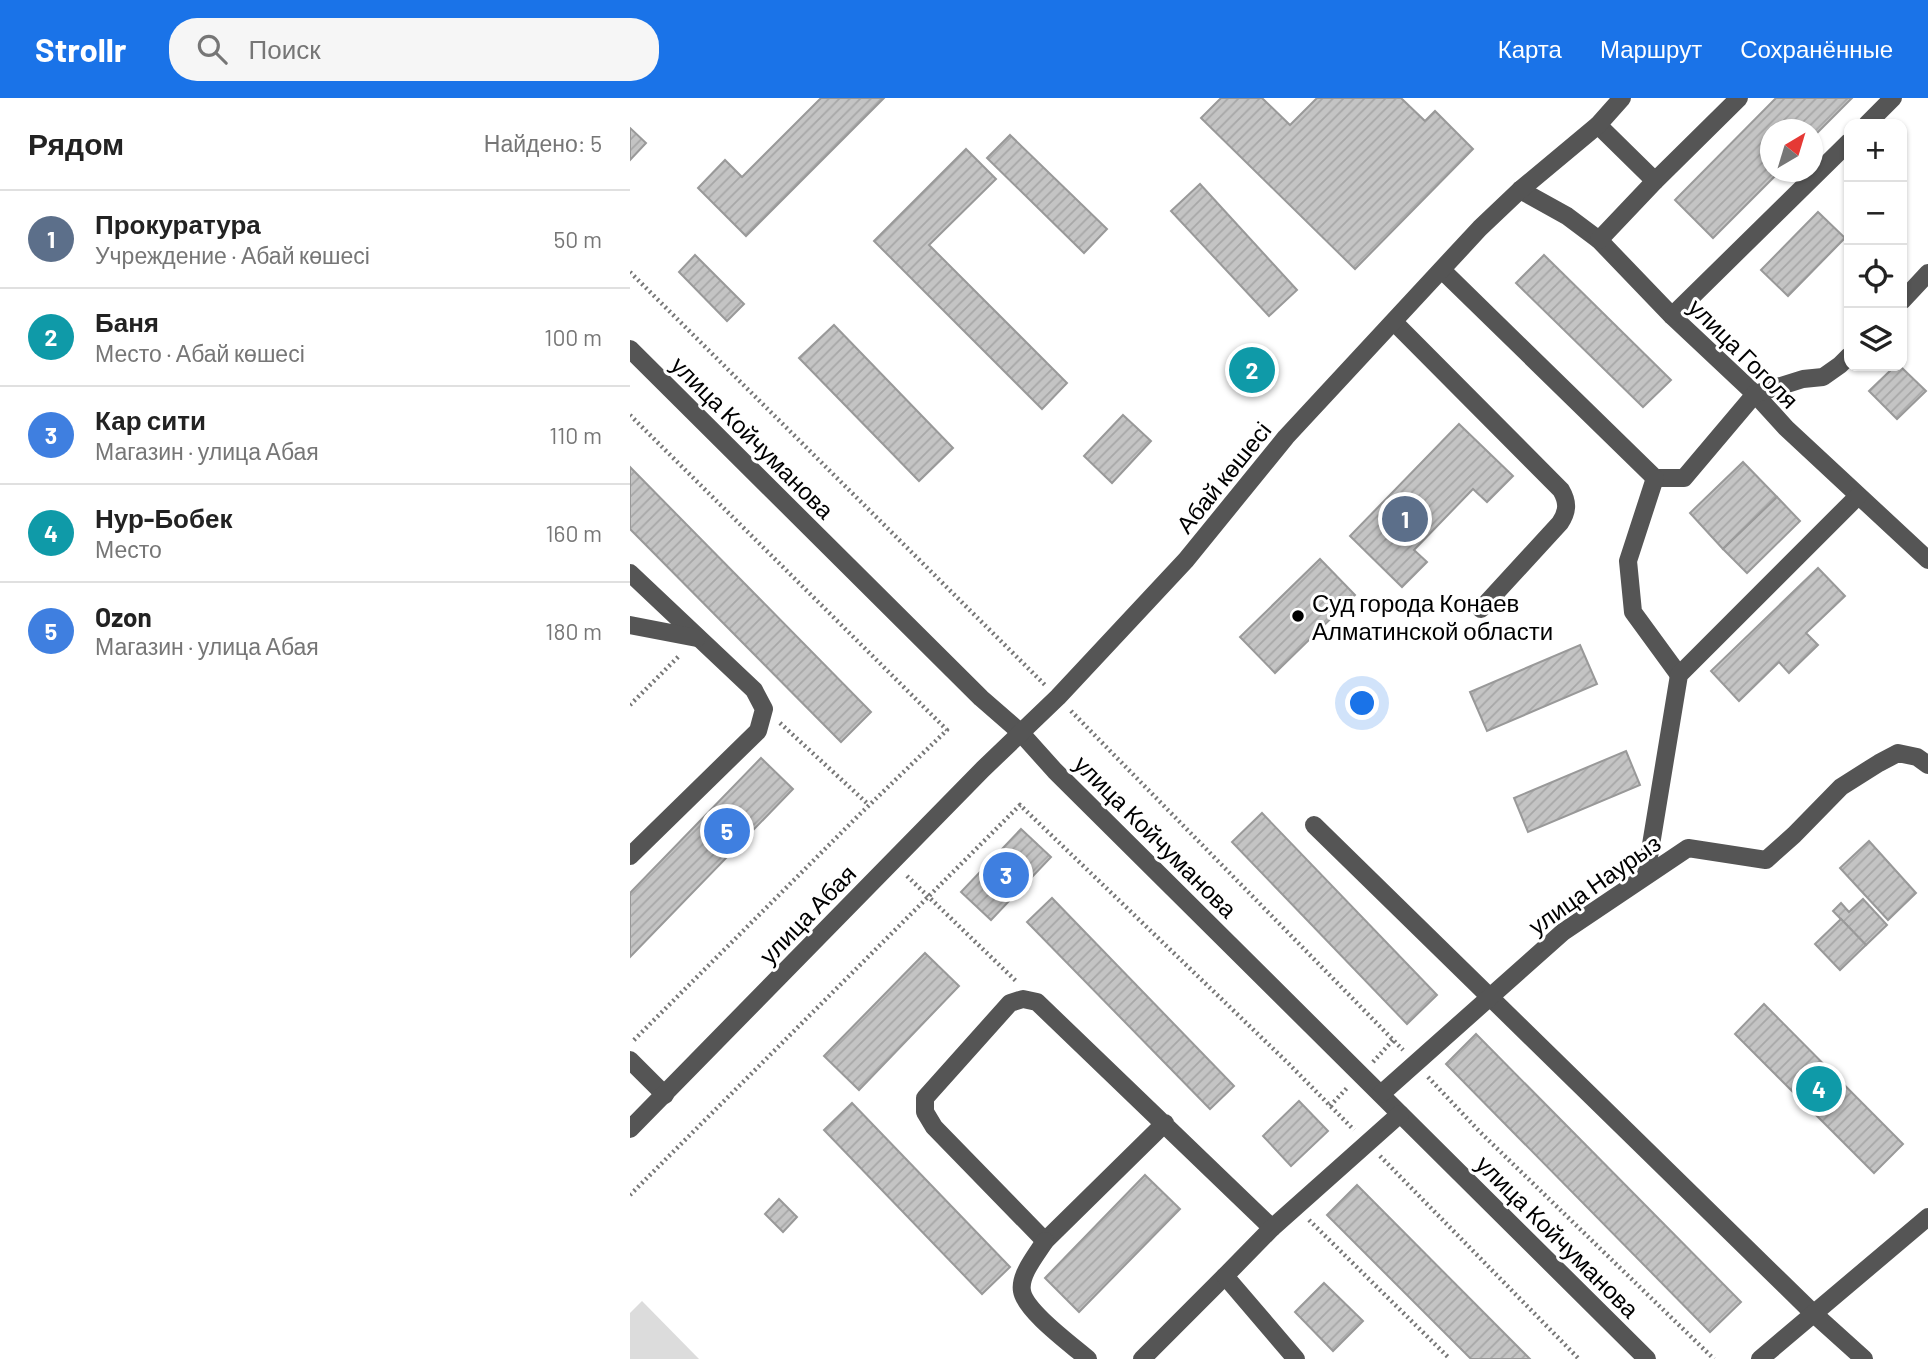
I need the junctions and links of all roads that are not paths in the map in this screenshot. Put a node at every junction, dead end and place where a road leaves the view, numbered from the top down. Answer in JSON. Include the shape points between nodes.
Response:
{"nodes":[{"id":1,"x":1622,"y":98,"type":"edge"},
{"id":2,"x":1739,"y":98,"type":"edge"},
{"id":3,"x":1893,"y":98,"type":"edge"},
{"id":4,"x":1872,"y":119,"type":"edge"},
{"id":5,"x":1598,"y":125,"type":"junction"},
{"id":6,"x":1844,"y":147,"type":"edge"},
{"id":7,"x":1655,"y":181,"type":"junction"},
{"id":8,"x":1520,"y":190,"type":"junction"},
{"id":9,"x":1600,"y":240,"type":"junction"},
{"id":10,"x":1443,"y":271,"type":"junction"},
{"id":11,"x":1928,"y":273,"type":"edge"},
{"id":12,"x":1907,"y":296,"type":"edge"},
{"id":13,"x":1672,"y":316,"type":"junction"},
{"id":14,"x":1394,"y":322,"type":"junction"},
{"id":15,"x":630,"y":349,"type":"edge"},
{"id":16,"x":1844,"y":361,"type":"edge"},
{"id":17,"x":1755,"y":394,"type":"junction"},
{"id":18,"x":1655,"y":478,"type":"junction"},
{"id":19,"x":1858,"y":496,"type":"junction"},
{"id":20,"x":1928,"y":560,"type":"edge"},
{"id":21,"x":630,"y":573,"type":"edge"},
{"id":22,"x":1481,"y":609,"type":"dead end"},
{"id":23,"x":630,"y":625,"type":"edge"},
{"id":24,"x":697,"y":638,"type":"junction"},
{"id":25,"x":1679,"y":675,"type":"junction"},
{"id":26,"x":1020,"y":732,"type":"junction"},
{"id":27,"x":1928,"y":765,"type":"edge"},
{"id":28,"x":1314,"y":825,"type":"dead end"},
{"id":29,"x":630,"y":856,"type":"edge"},
{"id":30,"x":1646,"y":876,"type":"junction"},
{"id":31,"x":1490,"y":996,"type":"junction"},
{"id":32,"x":630,"y":1060,"type":"edge"},
{"id":33,"x":1381,"y":1094,"type":"junction"},
{"id":34,"x":665,"y":1095,"type":"junction"},
{"id":35,"x":1400,"y":1114,"type":"junction"},
{"id":36,"x":1165,"y":1123,"type":"junction"},
{"id":37,"x":630,"y":1129,"type":"edge"},
{"id":38,"x":1928,"y":1217,"type":"edge"},
{"id":39,"x":1272,"y":1228,"type":"junction"},
{"id":40,"x":1045,"y":1241,"type":"junction"},
{"id":41,"x":1225,"y":1276,"type":"junction"},
{"id":42,"x":1813,"y":1313,"type":"junction"},
{"id":43,"x":1088,"y":1359,"type":"edge"},
{"id":44,"x":1142,"y":1359,"type":"edge"},
{"id":45,"x":1296,"y":1359,"type":"edge"},
{"id":46,"x":1647,"y":1359,"type":"edge"},
{"id":47,"x":1760,"y":1359,"type":"edge"},
{"id":48,"x":1864,"y":1359,"type":"edge"}],
"edges":[{"from":1,"to":5,"type":"street","name":"Абай көшесі"},
{"from":2,"to":7,"type":"street"},
{"from":3,"to":4,"type":"street"},
{"from":5,"to":7,"type":"street"},
{"from":5,"to":8,"type":"street","name":"Абай көшесі"},
{"from":6,"to":13,"type":"street"},
{"from":7,"to":9,"type":"street"},
{"from":8,"to":9,"type":"street","name":"улица Гоголя"},
{"from":8,"to":10,"type":"street","name":"Абай көшесі"},
{"from":9,"to":13,"type":"street","name":"улица Гоголя"},
{"from":10,"to":14,"type":"street","name":"Абай көшесі"},
{"from":10,"to":18,"type":"street"},
{"from":11,"to":12,"type":"street"},
{"from":13,"to":17,"type":"street","name":"улица Гоголя"},
{"from":14,"to":22,"type":"street","via":[[1565,497],[1565,516]]},
{"from":14,"to":26,"type":"street","name":"Абай көшесі","via":[[1286,438],[1186,560]]},
{"from":15,"to":26,"type":"street","name":"улица Койчуманова"},
{"from":16,"to":17,"type":"street","via":[[1823,377]]},
{"from":17,"to":18,"type":"street","via":[[1684,478]]},
{"from":17,"to":19,"type":"street","name":"улица Гоголя"},
{"from":18,"to":25,"type":"street","via":[[1628,561],[1633,612]]},
{"from":19,"to":20,"type":"street","name":"улица Гоголя"},
{"from":19,"to":25,"type":"street"},
{"from":21,"to":24,"type":"street"},
{"from":23,"to":24,"type":"street"},
{"from":24,"to":29,"type":"street","via":[[754,690],[764,709],[758,732]]},
{"from":25,"to":30,"type":"street"},
{"from":26,"to":33,"type":"street","name":"улица Койчуманова"},
{"from":26,"to":34,"type":"street","name":"улица Абая"},
{"from":27,"to":30,"type":"street","name":"улица Наурыз","via":[[1898,753],[1879,763],[1841,787],[1766,859],[1688,848]]},
{"from":28,"to":31,"type":"street"},
{"from":30,"to":31,"type":"street","name":"улица Наурыз","via":[[1563,932]]},
{"from":31,"to":33,"type":"street","name":"улица Наурыз"},
{"from":31,"to":42,"type":"street"},
{"from":32,"to":34,"type":"street"},
{"from":33,"to":35,"type":"street","name":"улица Койчуманова"},
{"from":34,"to":37,"type":"street","name":"улица Абая"},
{"from":35,"to":39,"type":"street"},
{"from":35,"to":46,"type":"street","name":"улица Койчуманова"},
{"from":36,"to":39,"type":"street"},
{"from":36,"to":40,"type":"street"},
{"from":36,"to":40,"type":"street","via":[[1037,1002],[1023,999],[1010,1003],[925,1098],[925,1112],[934,1127]]},
{"from":38,"to":42,"type":"street"},
{"from":39,"to":41,"type":"street"},
{"from":40,"to":43,"type":"street","via":[[1024,1277],[1022,1291],[1029,1307]]},
{"from":41,"to":44,"type":"street"},
{"from":41,"to":45,"type":"street"},
{"from":42,"to":47,"type":"street"},
{"from":42,"to":48,"type":"street"}]}
